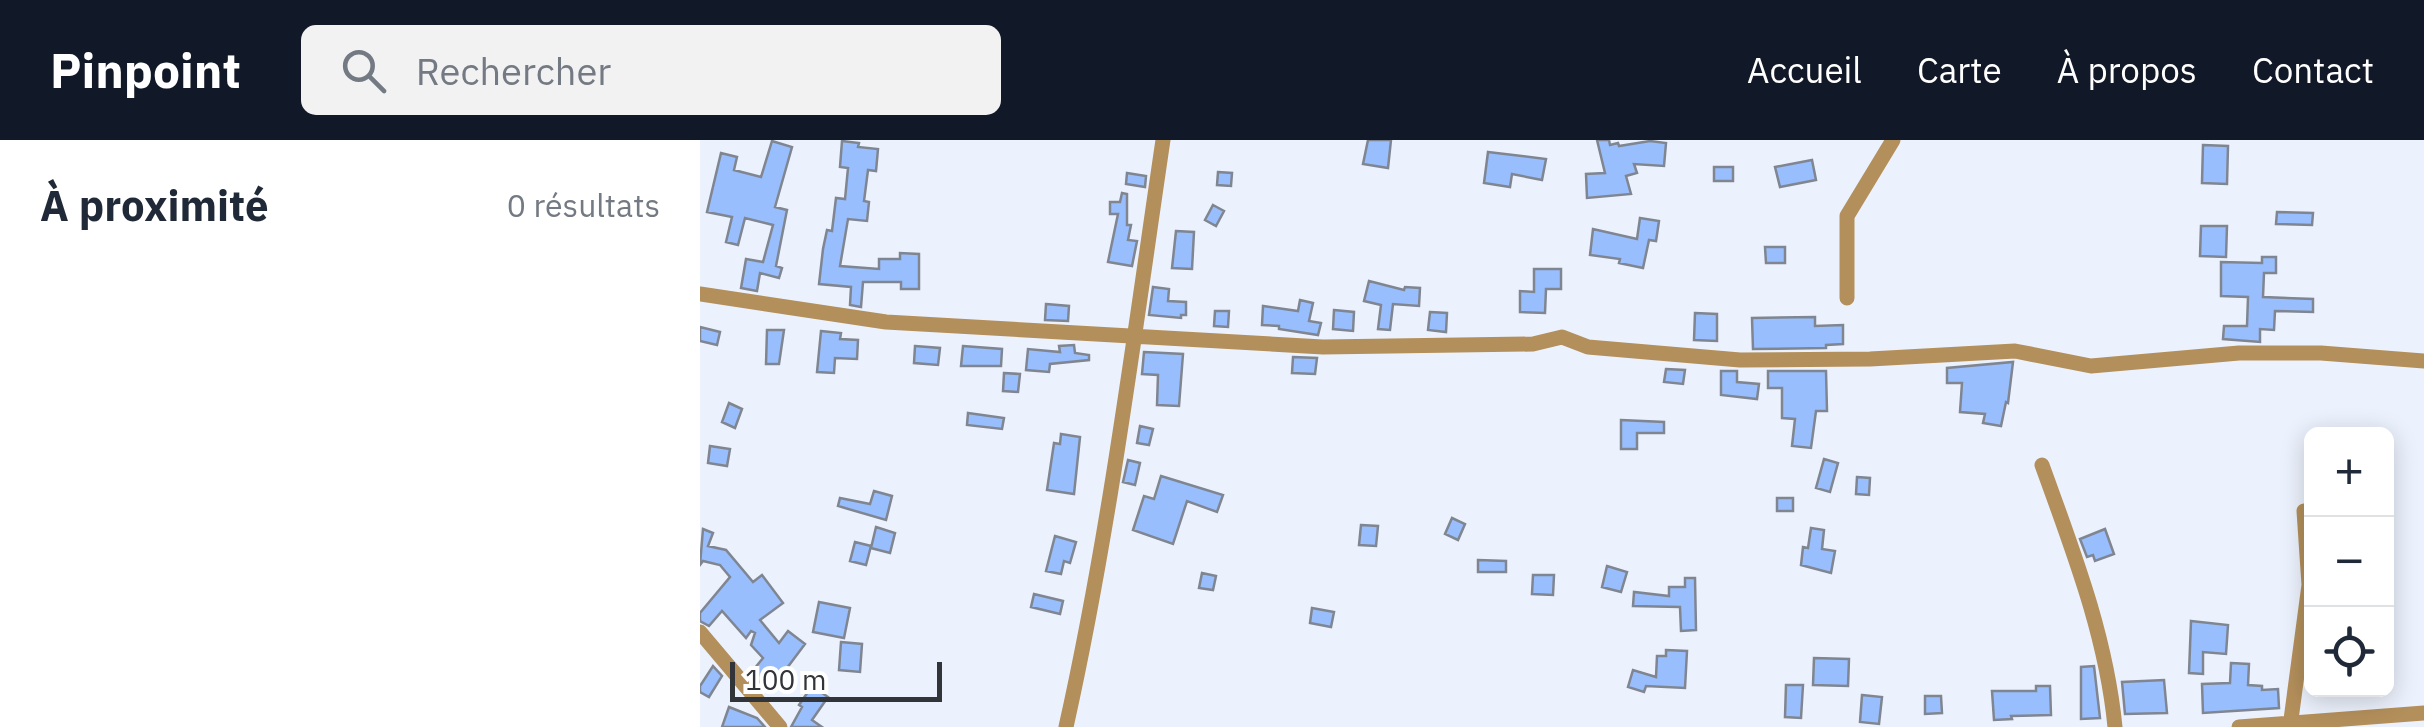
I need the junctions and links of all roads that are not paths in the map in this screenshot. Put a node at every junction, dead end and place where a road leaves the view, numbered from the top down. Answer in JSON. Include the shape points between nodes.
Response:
{"nodes":[{"id":1,"x":1163,"y":140,"type":"edge"},
{"id":2,"x":1893,"y":140,"type":"edge"},
{"id":3,"x":700,"y":294,"type":"edge"},
{"id":4,"x":1847,"y":298,"type":"dead end"},
{"id":5,"x":1134,"y":336,"type":"junction"},
{"id":6,"x":2424,"y":360,"type":"edge"},
{"id":7,"x":2042,"y":465,"type":"dead end"},
{"id":8,"x":2304,"y":517,"type":"edge"},
{"id":9,"x":700,"y":632,"type":"edge"},
{"id":10,"x":2424,"y":713,"type":"edge"},
{"id":11,"x":2291,"y":724,"type":"edge"},
{"id":12,"x":780,"y":727,"type":"edge"},
{"id":13,"x":1066,"y":727,"type":"edge"},
{"id":14,"x":2114,"y":727,"type":"edge"},
{"id":15,"x":2239,"y":727,"type":"edge"}],
"edges":[{"from":1,"to":5,"type":"street"},
{"from":2,"to":4,"type":"street","via":[[1847,216]]},
{"from":3,"to":5,"type":"street","via":[[886,322]]},
{"from":5,"to":6,"type":"street","via":[[1356,348],[1533,344],[1562,337],[1588,347],[1740,360],[2015,351],[2091,366],[2239,353]]},
{"from":5,"to":13,"type":"street"},
{"from":7,"to":14,"type":"street","via":[[2093,611]]},
{"from":8,"to":11,"type":"street","via":[[2309,585]]},
{"from":9,"to":12,"type":"street"},
{"from":10,"to":11,"type":"street"},
{"from":11,"to":15,"type":"street"}]}
